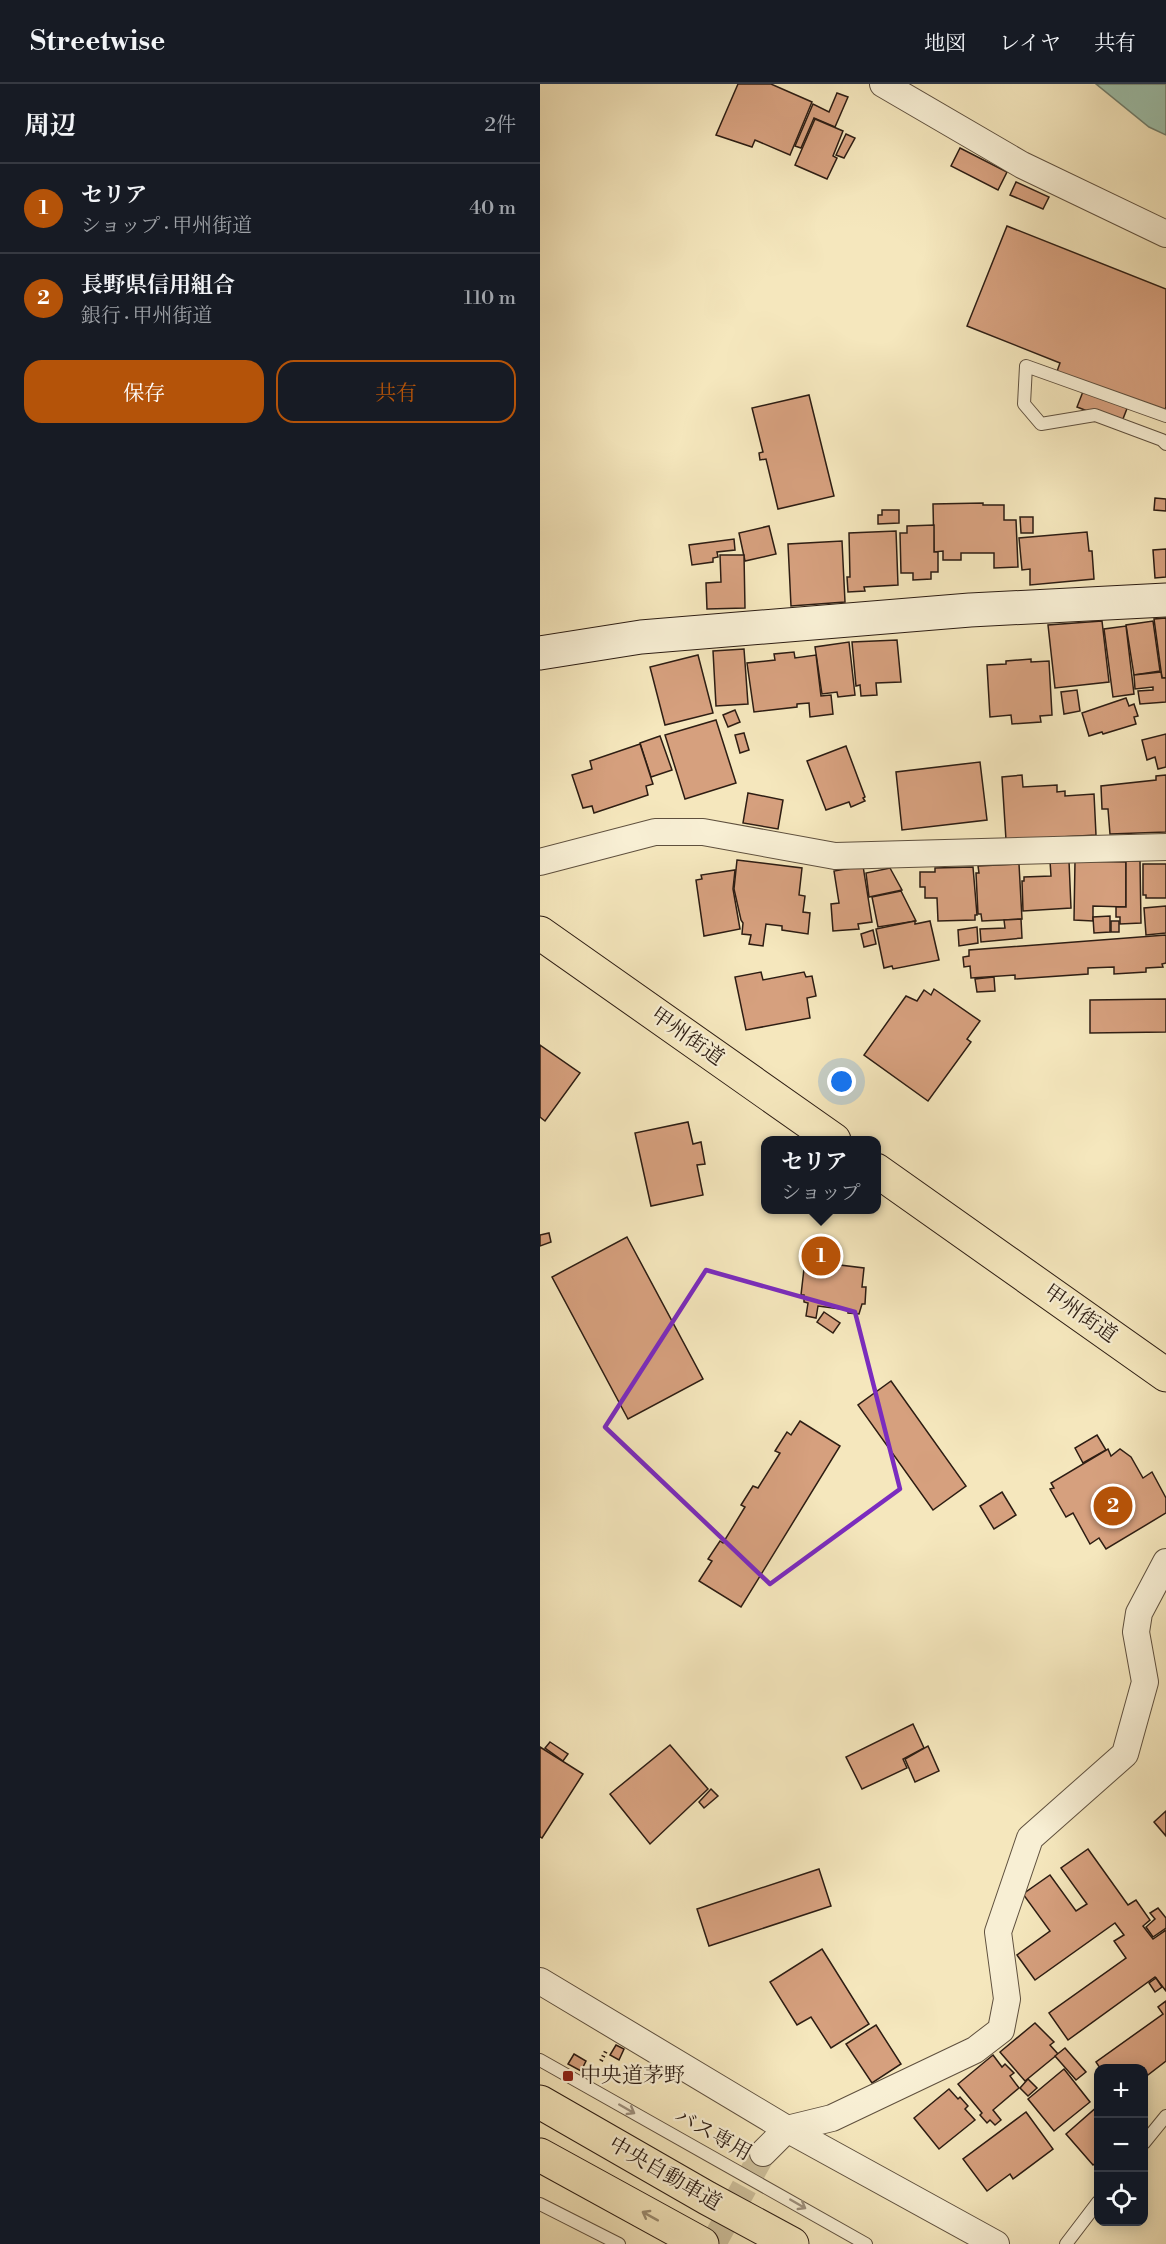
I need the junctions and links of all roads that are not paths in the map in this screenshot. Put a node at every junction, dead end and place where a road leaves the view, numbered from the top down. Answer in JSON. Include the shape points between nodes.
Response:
{"nodes":[{"id":1,"x":883,"y":84,"type":"edge"},
{"id":2,"x":1166,"y":234,"type":"edge"},
{"id":3,"x":1166,"y":416,"type":"edge"},
{"id":4,"x":1166,"y":444,"type":"edge"},
{"id":5,"x":1166,"y":600,"type":"edge"},
{"id":6,"x":540,"y":653,"type":"edge"},
{"id":7,"x":1166,"y":847,"type":"edge"},
{"id":8,"x":540,"y":862,"type":"edge"},
{"id":9,"x":540,"y":933,"type":"edge"},
{"id":10,"x":828,"y":1136,"type":"edge"},
{"id":11,"x":881,"y":1174,"type":"edge"},
{"id":12,"x":1166,"y":1375,"type":"edge"},
{"id":13,"x":1166,"y":1562,"type":"edge"},
{"id":14,"x":540,"y":1981,"type":"edge"},
{"id":15,"x":540,"y":2060,"type":"edge"},
{"id":16,"x":540,"y":2102,"type":"edge"},
{"id":17,"x":1166,"y":2116,"type":"edge"},
{"id":18,"x":787,"y":2129,"type":"junction"},
{"id":19,"x":1148,"y":2137,"type":"edge"},
{"id":20,"x":763,"y":2153,"type":"tunnel mouth"},
{"id":21,"x":540,"y":2155,"type":"edge"},
{"id":22,"x":540,"y":2204,"type":"edge"},
{"id":23,"x":1094,"y":2207,"type":"edge"},
{"id":24,"x":619,"y":2244,"type":"edge"},
{"id":25,"x":702,"y":2244,"type":"edge"},
{"id":26,"x":792,"y":2244,"type":"edge"},
{"id":27,"x":866,"y":2244,"type":"edge"},
{"id":28,"x":996,"y":2244,"type":"edge"},
{"id":29,"x":1066,"y":2244,"type":"edge"}],
"edges":[{"from":1,"to":2,"type":"street","via":[[1022,165]]},
{"from":3,"to":4,"type":"lane","via":[[1026,366],[1024,404],[1041,424],[1095,415]]},
{"from":5,"to":6,"type":"street","via":[[970,610],[641,637]]},
{"from":7,"to":8,"type":"street","via":[[835,856],[703,832],[655,832]]},
{"from":9,"to":10,"type":"highway","name":"甲州街道"},
{"from":11,"to":12,"type":"highway","name":"甲州街道"},
{"from":13,"to":18,"type":"street","via":[[1139,1613],[1136,1632],[1145,1682],[1125,1754],[1030,1838],[998,1932],[1007,1999],[1001,2030],[975,2050],[832,2118]]},
{"from":14,"to":18,"type":"street"},
{"from":15,"to":27,"type":"lane","name":"バス専用","one_way":true},
{"from":16,"to":26,"type":"highway","name":"中央自動車道"},
{"from":17,"to":19,"type":"lane"},
{"from":18,"to":20,"type":"street"},
{"from":18,"to":28,"type":"street"},
{"from":25,"to":21,"type":"highway","name":"中央自動車道","one_way":true},
{"from":22,"to":24,"type":"lane"},
{"from":23,"to":29,"type":"lane"}]}
